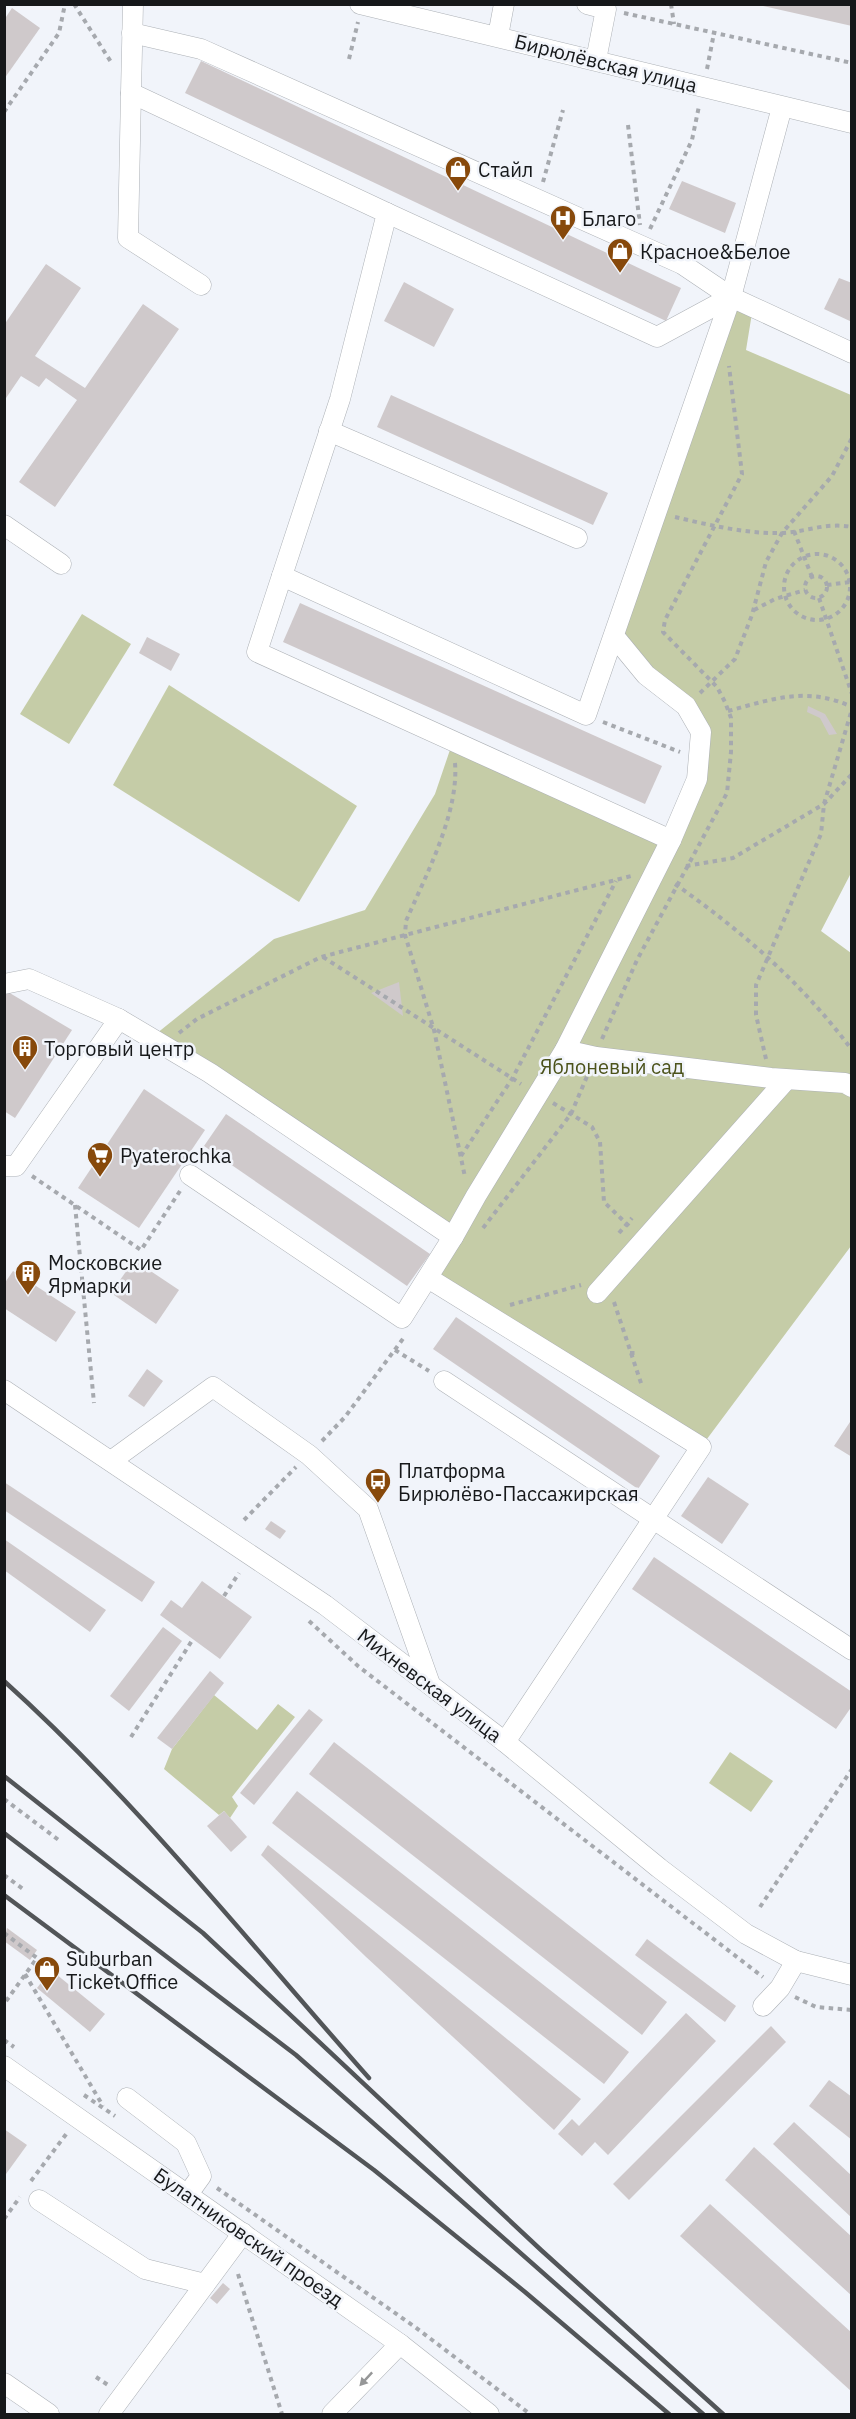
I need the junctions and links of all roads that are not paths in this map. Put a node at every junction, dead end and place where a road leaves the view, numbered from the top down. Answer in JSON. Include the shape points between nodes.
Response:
{"nodes":[{"id":1,"x":133,"y":4,"type":"edge"},
{"id":2,"x":504,"y":4,"type":"edge"},
{"id":3,"x":361,"y":5,"type":"edge"},
{"id":4,"x":596,"y":7,"type":"edge"},
{"id":5,"x":132,"y":33,"type":"junction"},
{"id":6,"x":498,"y":36,"type":"junction"},
{"id":7,"x":596,"y":60,"type":"junction"},
{"id":8,"x":131,"y":93,"type":"junction"},
{"id":9,"x":782,"y":107,"type":"junction"},
{"id":10,"x":852,"y":123,"type":"edge"},
{"id":11,"x":387,"y":213,"type":"junction"},
{"id":12,"x":201,"y":285,"type":"dead end"},
{"id":13,"x":731,"y":297,"type":"junction"},
{"id":14,"x":852,"y":353,"type":"edge"},
{"id":15,"x":329,"y":431,"type":"junction"},
{"id":16,"x":4,"y":525,"type":"edge"},
{"id":17,"x":577,"y":538,"type":"dead end"},
{"id":18,"x":62,"y":564,"type":"dead end"},
{"id":19,"x":282,"y":576,"type":"junction"},
{"id":20,"x":614,"y":636,"type":"junction"},
{"id":21,"x":671,"y":840,"type":"junction"},
{"id":22,"x":4,"y":984,"type":"edge"},
{"id":23,"x":119,"y":1019,"type":"junction"},
{"id":24,"x":566,"y":1050,"type":"junction"},
{"id":25,"x":778,"y":1079,"type":"junction"},
{"id":26,"x":852,"y":1087,"type":"edge"},
{"id":27,"x":10,"y":1166,"type":"edge"},
{"id":28,"x":190,"y":1175,"type":"road end"},
{"id":29,"x":453,"y":1238,"type":"junction"},
{"id":30,"x":428,"y":1278,"type":"junction"},
{"id":31,"x":606,"y":1283,"type":"road end"},
{"id":32,"x":444,"y":1381,"type":"road end"},
{"id":33,"x":4,"y":1390,"type":"edge"},
{"id":34,"x":111,"y":1461,"type":"junction"},
{"id":35,"x":653,"y":1519,"type":"junction"},
{"id":36,"x":852,"y":1650,"type":"edge"},
{"id":37,"x":430,"y":1684,"type":"junction"},
{"id":38,"x":505,"y":1742,"type":"junction"},
{"id":39,"x":796,"y":1961,"type":"junction"},
{"id":40,"x":852,"y":1976,"type":"edge"},
{"id":41,"x":763,"y":2006,"type":"dead end"},
{"id":42,"x":4,"y":2066,"type":"edge"},
{"id":43,"x":127,"y":2098,"type":"dead end"},
{"id":44,"x":30,"y":2193,"type":"road end"},
{"id":45,"x":188,"y":2194,"type":"junction"},
{"id":46,"x":243,"y":2233,"type":"junction"},
{"id":47,"x":205,"y":2284,"type":"junction"},
{"id":48,"x":400,"y":2344,"type":"junction"},
{"id":49,"x":4,"y":2383,"type":"edge"},
{"id":50,"x":49,"y":2415,"type":"edge"},
{"id":51,"x":109,"y":2415,"type":"edge"},
{"id":52,"x":332,"y":2415,"type":"edge"},
{"id":53,"x":489,"y":2415,"type":"edge"}],
"edges":[{"from":1,"to":5,"type":"street"},
{"from":2,"to":6,"type":"street"},
{"from":3,"to":6,"type":"street","name":"Бирюлёвская улица"},
{"from":4,"to":7,"type":"street"},
{"from":5,"to":8,"type":"street"},
{"from":5,"to":13,"type":"street","via":[[201,49],[682,264]]},
{"from":6,"to":7,"type":"street","name":"Бирюлёвская улица"},
{"from":7,"to":9,"type":"street","name":"Бирюлёвская улица"},
{"from":8,"to":11,"type":"street"},
{"from":8,"to":12,"type":"street","via":[[128,238]]},
{"from":9,"to":10,"type":"street","name":"Бирюлёвская улица"},
{"from":9,"to":13,"type":"street"},
{"from":11,"to":13,"type":"street","via":[[657,337]]},
{"from":11,"to":15,"type":"street"},
{"from":13,"to":14,"type":"street"},
{"from":13,"to":20,"type":"street"},
{"from":15,"to":17,"type":"street"},
{"from":15,"to":19,"type":"street"},
{"from":16,"to":18,"type":"street"},
{"from":19,"to":20,"type":"street","via":[[586,715]]},
{"from":19,"to":21,"type":"street","via":[[257,652]]},
{"from":20,"to":21,"type":"street","via":[[646,675],[686,706],[701,732],[697,779]]},
{"from":21,"to":24,"type":"street"},
{"from":22,"to":23,"type":"street","via":[[29,979]]},
{"from":23,"to":27,"type":"street"},
{"from":23,"to":29,"type":"street"},
{"from":24,"to":25,"type":"street"},
{"from":24,"to":29,"type":"street"},
{"from":25,"to":26,"type":"street","via":[[845,1083]]},
{"from":25,"to":31,"type":"street"},
{"from":28,"to":30,"type":"street","via":[[402,1318]]},
{"from":29,"to":30,"type":"street"},
{"from":30,"to":35,"type":"street","via":[[701,1447]]},
{"from":32,"to":35,"type":"street"},
{"from":33,"to":34,"type":"street","name":"Михневская улица"},
{"from":34,"to":37,"type":"street","name":"Михневская улица","via":[[325,1605]]},
{"from":34,"to":37,"type":"street","via":[[213,1387],[309,1455],[368,1509]]},
{"from":35,"to":36,"type":"street"},
{"from":35,"to":38,"type":"street"},
{"from":37,"to":38,"type":"street","name":"Михневская улица"},
{"from":38,"to":39,"type":"street","name":"Михневская улица","via":[[746,1934]]},
{"from":39,"to":40,"type":"street","name":"Михневская улица"},
{"from":39,"to":41,"type":"street","via":[[780,1988]]},
{"from":42,"to":45,"type":"street","name":"Булатниковский проезд"},
{"from":43,"to":45,"type":"street","via":[[186,2143],[201,2176]]},
{"from":44,"to":47,"type":"street","via":[[145,2269]]},
{"from":45,"to":46,"type":"street","name":"Булатниковский проезд"},
{"from":46,"to":47,"type":"street"},
{"from":46,"to":48,"type":"street","name":"Булатниковский проезд"},
{"from":47,"to":51,"type":"street"},
{"from":48,"to":52,"type":"street","one_way":true},
{"from":48,"to":53,"type":"street","name":"Булатниковский проезд"},
{"from":49,"to":50,"type":"street"}]}
